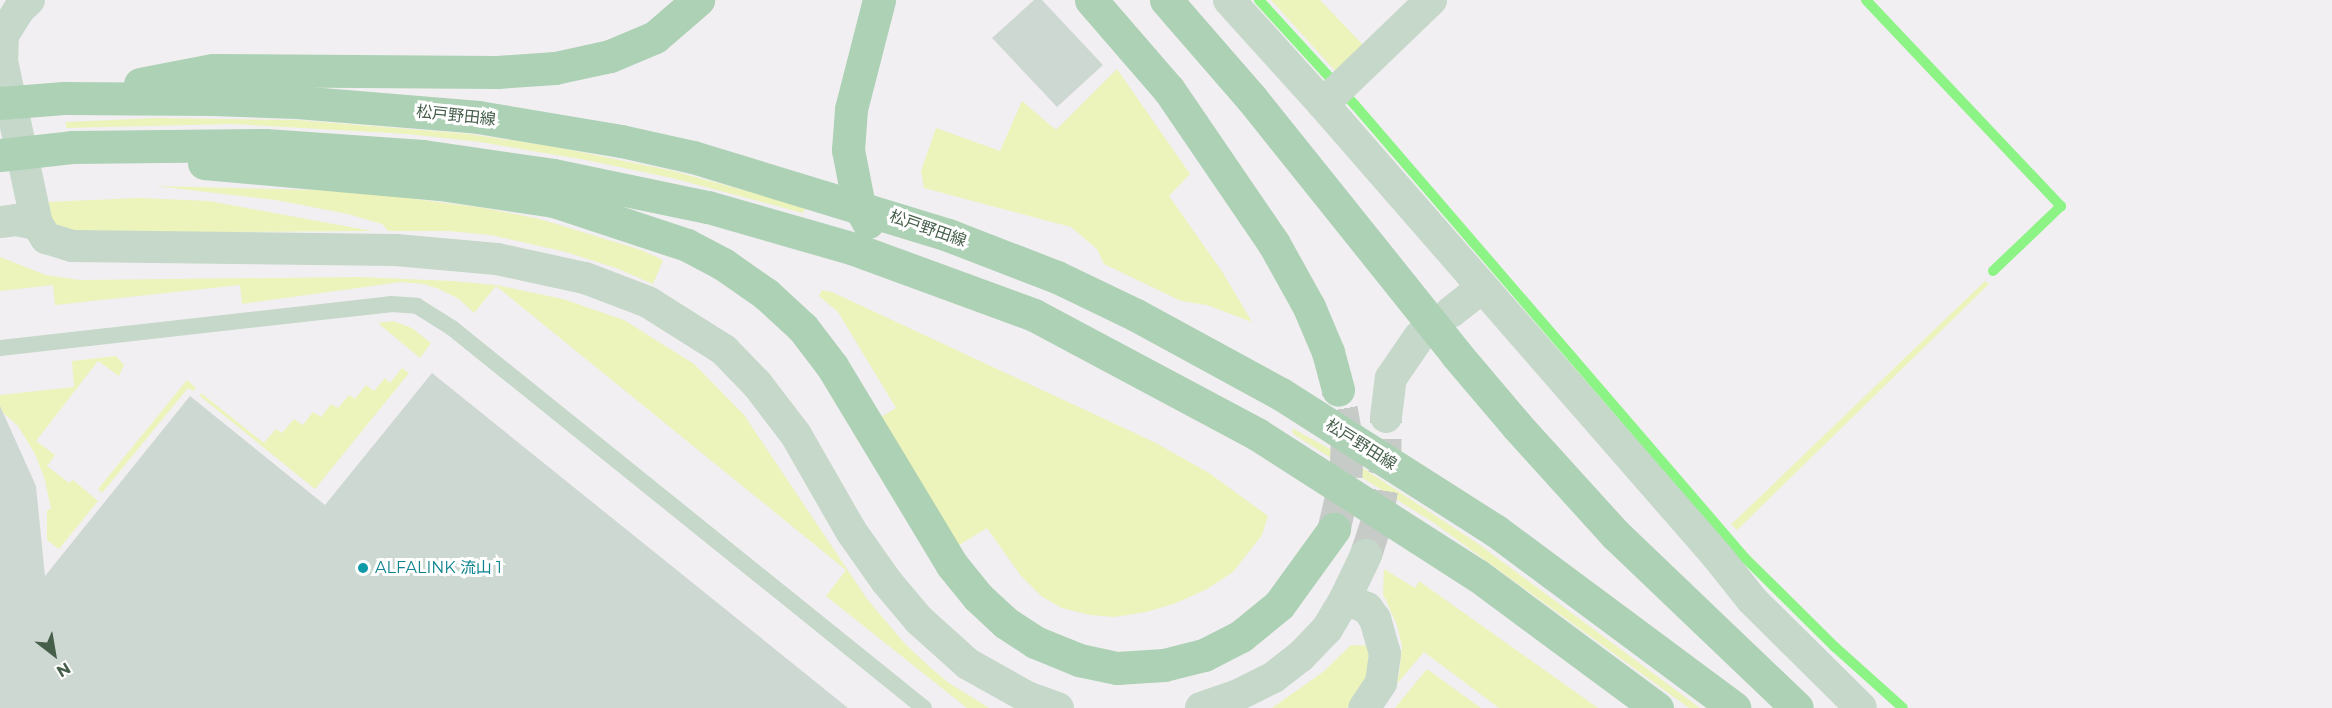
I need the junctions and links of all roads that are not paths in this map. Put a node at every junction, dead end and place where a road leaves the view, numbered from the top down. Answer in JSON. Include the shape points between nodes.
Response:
{"nodes":[{"id":1,"x":29,"y":0,"type":"edge"},
{"id":2,"x":698,"y":0,"type":"edge"},
{"id":3,"x":879,"y":0,"type":"edge"},
{"id":4,"x":1091,"y":0,"type":"edge"},
{"id":5,"x":1166,"y":0,"type":"edge"},
{"id":6,"x":1229,"y":0,"type":"edge"},
{"id":7,"x":1431,"y":0,"type":"edge"},
{"id":8,"x":1,"y":35,"type":"edge"},
{"id":9,"x":1335,"y":93,"type":"junction"},
{"id":10,"x":64,"y":98,"type":"junction"},
{"id":11,"x":0,"y":103,"type":"edge"},
{"id":12,"x":72,"y":147,"type":"junction"},
{"id":13,"x":0,"y":155,"type":"edge"},
{"id":14,"x":859,"y":206,"type":"junction"},
{"id":15,"x":0,"y":222,"type":"edge"},
{"id":16,"x":37,"y":224,"type":"junction"},
{"id":17,"x":922,"y":273,"type":"junction"},
{"id":18,"x":1482,"y":288,"type":"junction"},
{"id":19,"x":1451,"y":312,"type":"dead end"},
{"id":20,"x":1419,"y":337,"type":"dead end"},
{"id":21,"x":0,"y":348,"type":"edge"},
{"id":22,"x":1338,"y":390,"type":"tunnel mouth"},
{"id":23,"x":1386,"y":417,"type":"tunnel mouth"},
{"id":24,"x":1334,"y":529,"type":"tunnel mouth"},
{"id":25,"x":1366,"y":555,"type":"tunnel mouth"},
{"id":26,"x":1346,"y":599,"type":"junction"},
{"id":27,"x":924,"y":708,"type":"edge"},
{"id":28,"x":1058,"y":708,"type":"edge"},
{"id":29,"x":1201,"y":708,"type":"edge"},
{"id":30,"x":1364,"y":708,"type":"edge"},
{"id":31,"x":1657,"y":708,"type":"edge"},
{"id":32,"x":1734,"y":708,"type":"edge"},
{"id":33,"x":1797,"y":708,"type":"edge"},
{"id":34,"x":1861,"y":708,"type":"edge"}],
"edges":[{"from":1,"to":8,"type":"street"},
{"from":2,"to":10,"type":"main road","via":[[655,37],[610,56],[555,68],[497,72],[213,70]]},
{"from":3,"to":14,"type":"main road","via":[[851,109],[848,150]]},
{"from":4,"to":22,"type":"main road","via":[[1169,90],[1274,244],[1309,307],[1328,352]]},
{"from":5,"to":33,"type":"main road","via":[[1252,99],[1517,426],[1616,535]]},
{"from":6,"to":9,"type":"street"},
{"from":7,"to":9,"type":"street"},
{"from":8,"to":16,"type":"street","via":[[2,61]]},
{"from":9,"to":18,"type":"street"},
{"from":10,"to":11,"type":"main road","name":"松戸野田線","bridge":true},
{"from":10,"to":14,"type":"main road","name":"松戸野田線","via":[[265,101],[478,117],[693,157]]},
{"from":12,"to":13,"type":"main road","bridge":true},
{"from":12,"to":17,"type":"main road","via":[[190,144],[337,149],[423,156],[541,173],[708,207]]},
{"from":12,"to":24,"type":"main road","via":[[274,171],[440,184],[554,201],[687,245],[766,294],[803,328],[832,366],[952,566],[978,597],[1006,623],[1035,642],[1079,660],[1118,668],[1164,665],[1204,655],[1241,636],[1279,605]]},
{"from":14,"to":17,"type":"main road","via":[[882,242]]},
{"from":14,"to":32,"type":"main road","name":"松戸野田線","via":[[1057,277],[1281,394],[1496,531]]},
{"from":15,"to":16,"type":"street"},
{"from":16,"to":28,"type":"street","via":[[46,238],[72,246],[396,250],[497,260],[585,278],[648,302],[724,350],[757,384],[796,435],[851,531],[919,620],[968,664],[1027,697]]},
{"from":17,"to":31,"type":"main road","via":[[1034,315],[1257,434],[1477,575]]},
{"from":18,"to":19,"type":"street"},
{"from":18,"to":34,"type":"street","via":[[1752,600]]},
{"from":20,"to":23,"type":"street","via":[[1391,378]]},
{"from":21,"to":27,"type":"lane","via":[[390,304],[417,306],[452,328]]},
{"from":25,"to":26,"type":"street"},
{"from":26,"to":29,"type":"street","via":[[1327,628],[1283,670],[1236,696]]},
{"from":26,"to":30,"type":"street","via":[[1371,613],[1385,654],[1381,682]]}]}
